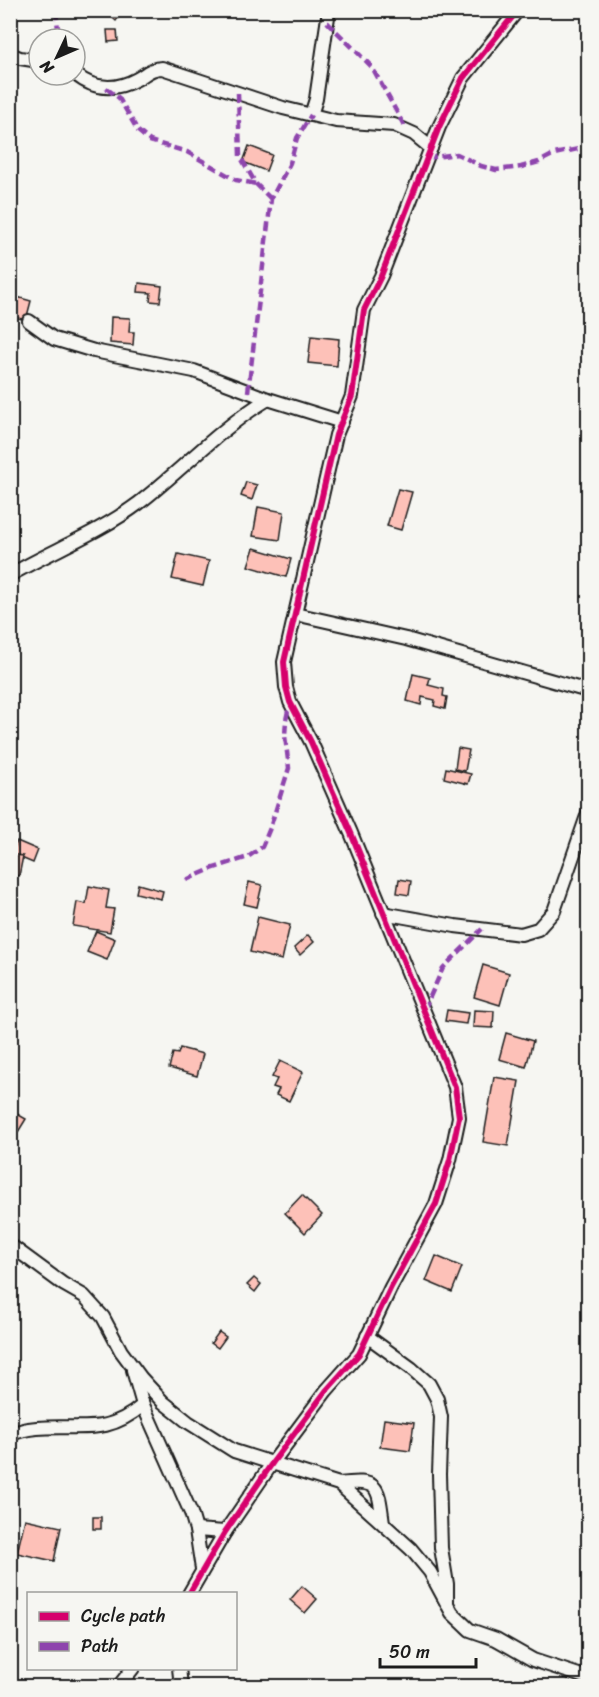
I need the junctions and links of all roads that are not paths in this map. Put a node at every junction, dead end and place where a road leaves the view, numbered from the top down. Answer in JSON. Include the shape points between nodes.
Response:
{"nodes":[{"id":1,"x":329,"y":10,"type":"edge"},
{"id":2,"x":518,"y":10,"type":"edge"},
{"id":3,"x":10,"y":54,"type":"edge"},
{"id":4,"x":27,"y":59,"type":"edge"},
{"id":5,"x":87,"y":82,"type":"edge"},
{"id":6,"x":311,"y":115,"type":"junction"},
{"id":7,"x":431,"y":148,"type":"junction"},
{"id":8,"x":29,"y":321,"type":"dead end"},
{"id":9,"x":268,"y":399,"type":"junction"},
{"id":10,"x":342,"y":422,"type":"junction"},
{"id":11,"x":10,"y":575,"type":"edge"},
{"id":12,"x":295,"y":614,"type":"junction"},
{"id":13,"x":588,"y":691,"type":"edge"},
{"id":14,"x":588,"y":813,"type":"edge"},
{"id":15,"x":383,"y":913,"type":"junction"},
{"id":16,"x":10,"y":1245,"type":"edge"},
{"id":17,"x":367,"y":1336,"type":"junction"},
{"id":18,"x":131,"y":1365,"type":"junction"},
{"id":19,"x":143,"y":1405,"type":"junction"},
{"id":20,"x":10,"y":1435,"type":"edge"},
{"id":21,"x":273,"y":1462,"type":"junction"},
{"id":22,"x":339,"y":1484,"type":"junction"},
{"id":23,"x":382,"y":1523,"type":"junction"},
{"id":24,"x":196,"y":1530,"type":"junction"},
{"id":25,"x":225,"y":1532,"type":"junction"},
{"id":26,"x":202,"y":1569,"type":"junction"},
{"id":27,"x":190,"y":1592,"type":"edge"},
{"id":28,"x":447,"y":1606,"type":"junction"},
{"id":29,"x":131,"y":1670,"type":"edge"},
{"id":30,"x":179,"y":1670,"type":"edge"},
{"id":31,"x":588,"y":1678,"type":"edge"},
{"id":32,"x":119,"y":1686,"type":"edge"},
{"id":33,"x":181,"y":1686,"type":"edge"}],
"edges":[{"from":1,"to":6,"type":"street"},
{"from":2,"to":7,"type":"street","via":[[463,78]]},
{"from":3,"to":4,"type":"street"},
{"from":5,"to":6,"type":"street","via":[[106,88],[162,68]]},
{"from":6,"to":7,"type":"street","via":[[336,122],[394,125]]},
{"from":7,"to":10,"type":"street","via":[[364,310],[352,396]]},
{"from":8,"to":9,"type":"street","via":[[54,339],[194,371]]},
{"from":9,"to":10,"type":"street"},
{"from":9,"to":11,"type":"street","via":[[229,425],[107,526]]},
{"from":10,"to":12,"type":"street"},
{"from":12,"to":13,"type":"street","via":[[406,639]]},
{"from":12,"to":15,"type":"street","via":[[284,662],[290,702],[311,742]]},
{"from":14,"to":15,"type":"street","via":[[554,911],[538,929],[521,934]]},
{"from":15,"to":17,"type":"street","via":[[455,1087],[459,1117],[436,1204]]},
{"from":16,"to":18,"type":"street","via":[[84,1296],[103,1317]]},
{"from":17,"to":21,"type":"street","via":[[359,1354]]},
{"from":17,"to":28,"type":"street","via":[[429,1384],[437,1399],[441,1417],[441,1548]]},
{"from":18,"to":19,"type":"street"},
{"from":18,"to":21,"type":"street","via":[[163,1402],[188,1422],[234,1451]]},
{"from":19,"to":20,"type":"street","via":[[118,1422],[102,1426],[51,1427]]},
{"from":19,"to":24,"type":"street"},
{"from":21,"to":22,"type":"street"},
{"from":21,"to":25,"type":"street"},
{"from":22,"to":23,"type":"street"},
{"from":22,"to":23,"type":"street","via":[[364,1481],[373,1486],[378,1492]]},
{"from":23,"to":28,"type":"street","via":[[430,1572]]},
{"from":24,"to":25,"type":"street"},
{"from":24,"to":26,"type":"street"},
{"from":25,"to":26,"type":"street"},
{"from":26,"to":27,"type":"street"},
{"from":28,"to":31,"type":"street","via":[[470,1630],[496,1638],[533,1660]]},
{"from":29,"to":32,"type":"street"},
{"from":30,"to":33,"type":"street"}]}
